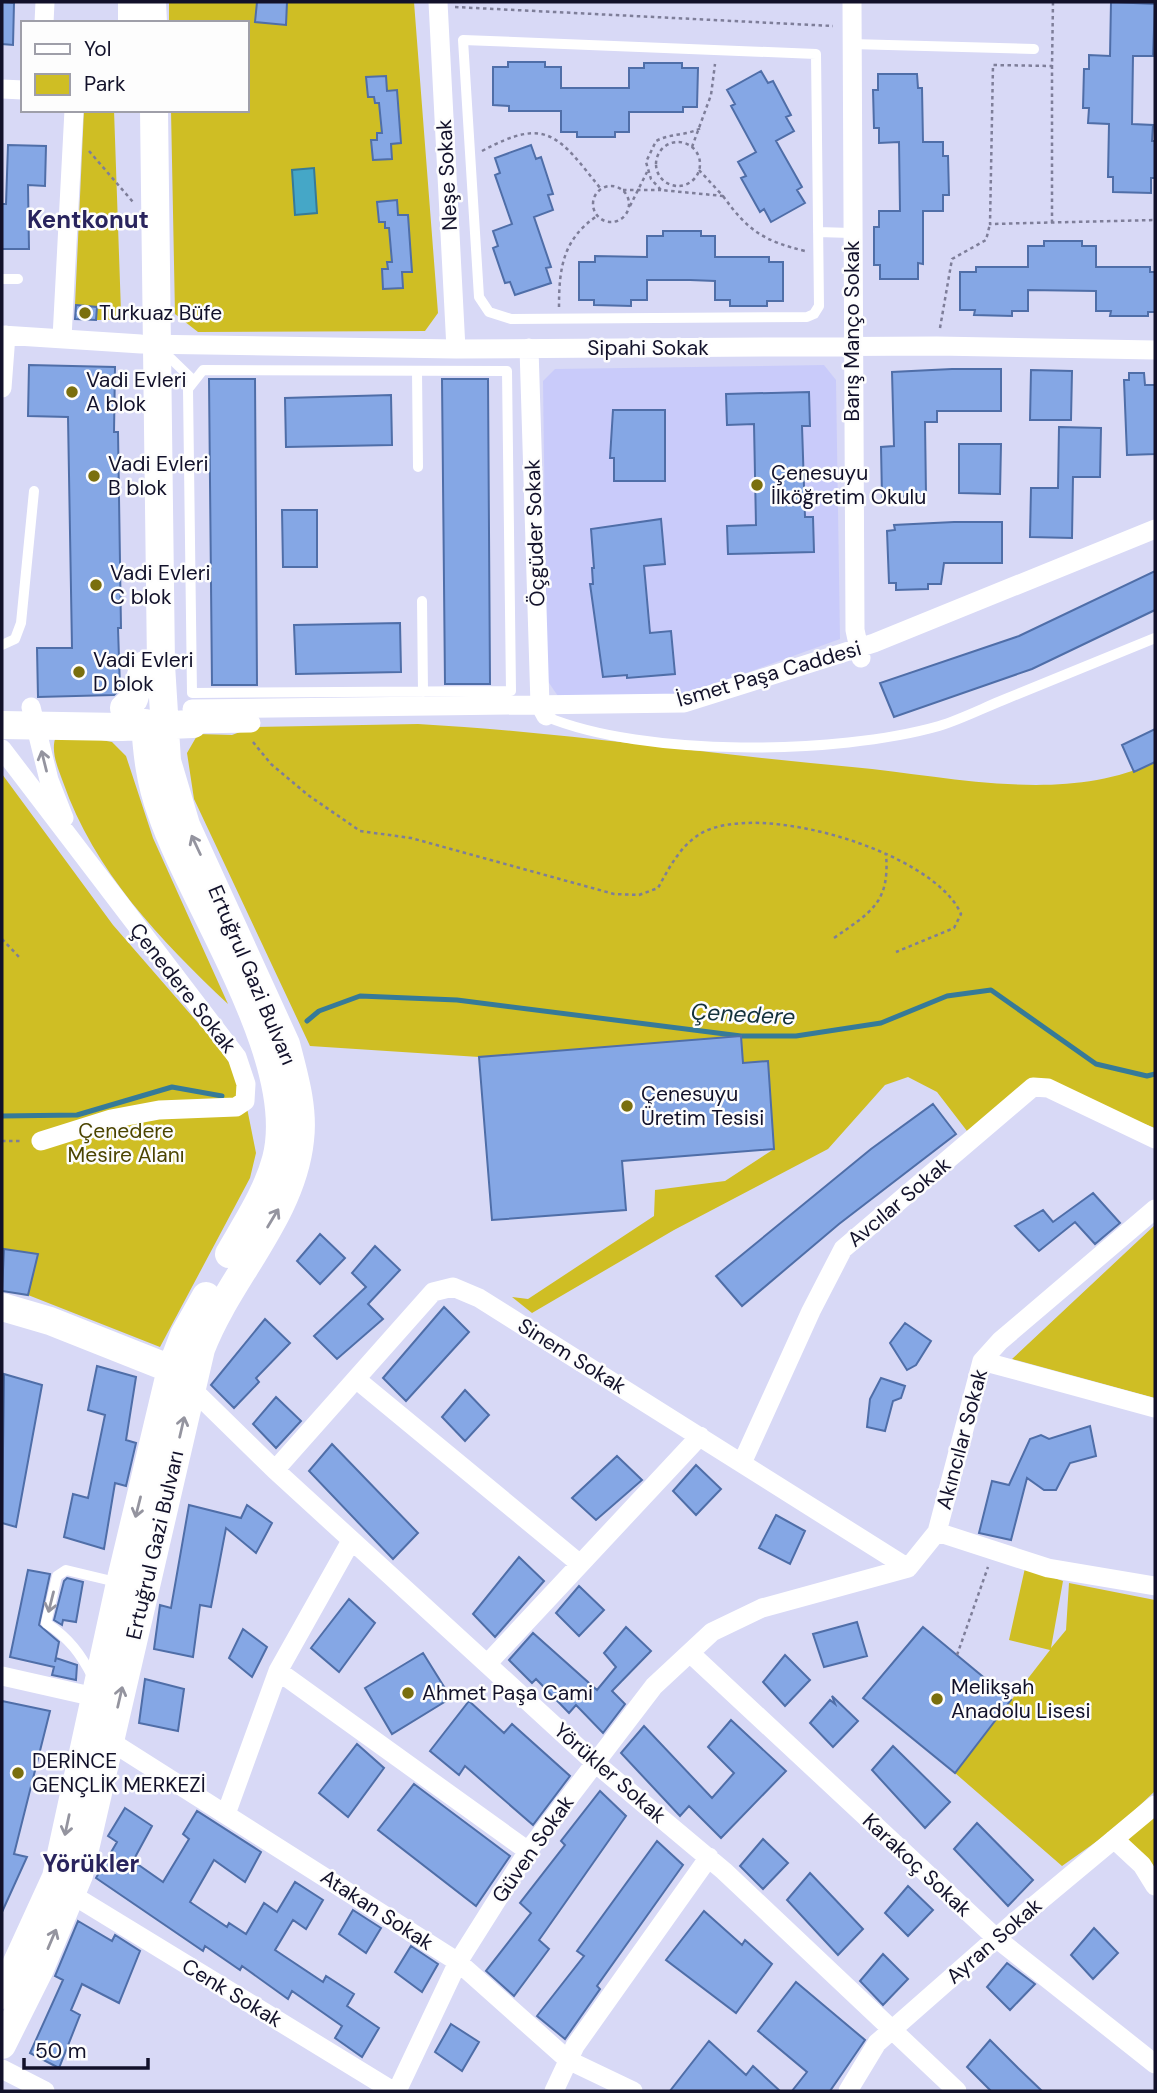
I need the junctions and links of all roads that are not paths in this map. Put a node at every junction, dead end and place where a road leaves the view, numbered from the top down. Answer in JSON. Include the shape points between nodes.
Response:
{"nodes":[{"id":1,"x":45,"y":2,"type":"edge"},
{"id":2,"x":132,"y":2,"type":"edge"},
{"id":3,"x":152,"y":2,"type":"edge"},
{"id":4,"x":852,"y":2,"type":"edge"},
{"id":5,"x":438,"y":4,"type":"edge"},
{"id":6,"x":44,"y":21,"type":"edge"},
{"id":7,"x":132,"y":21,"type":"edge"},
{"id":8,"x":153,"y":21,"type":"edge"},
{"id":9,"x":850,"y":35,"type":"junction"},
{"id":10,"x":1034,"y":49,"type":"dead end"},
{"id":11,"x":2,"y":89,"type":"edge"},
{"id":12,"x":21,"y":90,"type":"edge"},
{"id":13,"x":74,"y":112,"type":"edge"},
{"id":14,"x":135,"y":112,"type":"edge"},
{"id":15,"x":154,"y":112,"type":"edge"},
{"id":16,"x":818,"y":232,"type":"junction"},
{"id":17,"x":851,"y":233,"type":"junction"},
{"id":18,"x":2,"y":279,"type":"edge"},
{"id":19,"x":18,"y":279,"type":"dead end"},
{"id":20,"x":4,"y":335,"type":"edge"},
{"id":21,"x":62,"y":338,"type":"junction"},
{"id":22,"x":149,"y":344,"type":"junction"},
{"id":23,"x":851,"y":347,"type":"junction"},
{"id":24,"x":529,"y":348,"type":"junction"},
{"id":25,"x":456,"y":349,"type":"junction"},
{"id":26,"x":1155,"y":350,"type":"edge"},
{"id":27,"x":417,"y":371,"type":"junction"},
{"id":28,"x":194,"y":381,"type":"junction"},
{"id":29,"x":2,"y":388,"type":"edge"},
{"id":30,"x":418,"y":467,"type":"dead end"},
{"id":31,"x":34,"y":491,"type":"dead end"},
{"id":32,"x":1155,"y":529,"type":"edge"},
{"id":33,"x":1155,"y":543,"type":"edge"},
{"id":34,"x":422,"y":601,"type":"dead end"},
{"id":35,"x":1155,"y":638,"type":"edge"},
{"id":36,"x":2,"y":645,"type":"edge"},
{"id":37,"x":860,"y":654,"type":"junction"},
{"id":38,"x":153,"y":665,"type":"junction"},
{"id":39,"x":423,"y":692,"type":"junction"},
{"id":40,"x":2,"y":705,"type":"edge"},
{"id":41,"x":543,"y":710,"type":"junction"},
{"id":42,"x":33,"y":716,"type":"junction"},
{"id":43,"x":144,"y":717,"type":"junction"},
{"id":44,"x":192,"y":717,"type":"junction"},
{"id":45,"x":2,"y":724,"type":"edge"},
{"id":46,"x":2,"y":749,"type":"edge"},
{"id":47,"x":158,"y":762,"type":"junction"},
{"id":48,"x":77,"y":848,"type":"junction"},
{"id":49,"x":1155,"y":1139,"type":"edge"},
{"id":50,"x":41,"y":1142,"type":"dead end"},
{"id":51,"x":1155,"y":1209,"type":"edge"},
{"id":52,"x":2,"y":1307,"type":"edge"},
{"id":53,"x":982,"y":1362,"type":"junction"},
{"id":54,"x":181,"y":1379,"type":"junction"},
{"id":55,"x":356,"y":1379,"type":"junction"},
{"id":56,"x":1155,"y":1408,"type":"edge"},
{"id":57,"x":700,"y":1436,"type":"junction"},
{"id":58,"x":742,"y":1463,"type":"junction"},
{"id":59,"x":275,"y":1470,"type":"junction"},
{"id":60,"x":937,"y":1532,"type":"junction"},
{"id":61,"x":351,"y":1541,"type":"junction"},
{"id":62,"x":580,"y":1564,"type":"junction"},
{"id":63,"x":908,"y":1568,"type":"junction"},
{"id":64,"x":120,"y":1583,"type":"junction"},
{"id":65,"x":1155,"y":1586,"type":"edge"},
{"id":66,"x":690,"y":1653,"type":"junction"},
{"id":67,"x":487,"y":1664,"type":"junction"},
{"id":68,"x":278,"y":1671,"type":"junction"},
{"id":69,"x":2,"y":1676,"type":"edge"},
{"id":70,"x":96,"y":1693,"type":"junction"},
{"id":71,"x":110,"y":1741,"type":"junction"},
{"id":72,"x":594,"y":1762,"type":"junction"},
{"id":73,"x":1155,"y":1805,"type":"edge"},
{"id":74,"x":226,"y":1814,"type":"junction"},
{"id":75,"x":1114,"y":1839,"type":"junction"},
{"id":76,"x":528,"y":1851,"type":"junction"},
{"id":77,"x":709,"y":1857,"type":"junction"},
{"id":78,"x":1155,"y":1886,"type":"edge"},
{"id":79,"x":71,"y":1894,"type":"junction"},
{"id":80,"x":996,"y":1938,"type":"junction"},
{"id":81,"x":458,"y":1962,"type":"junction"},
{"id":82,"x":19,"y":1966,"type":"edge"},
{"id":83,"x":2,"y":1995,"type":"edge"},
{"id":84,"x":891,"y":2032,"type":"junction"},
{"id":85,"x":2,"y":2045,"type":"edge"},
{"id":86,"x":568,"y":2060,"type":"junction"},
{"id":87,"x":1155,"y":2064,"type":"edge"},
{"id":88,"x":2,"y":2068,"type":"edge"},
{"id":89,"x":45,"y":2091,"type":"edge"},
{"id":90,"x":395,"y":2091,"type":"edge"},
{"id":91,"x":554,"y":2091,"type":"edge"},
{"id":92,"x":633,"y":2091,"type":"edge"},
{"id":93,"x":848,"y":2091,"type":"edge"},
{"id":94,"x":957,"y":2091,"type":"edge"}],
"edges":[{"from":1,"to":6,"type":"street"},
{"from":2,"to":7,"type":"main road"},
{"from":3,"to":8,"type":"main road"},
{"from":4,"to":9,"type":"street","name":"Barış Manço Sokak"},
{"from":5,"to":25,"type":"street","name":"Neşe Sokak"},
{"from":9,"to":10,"type":"lane"},
{"from":9,"to":17,"type":"street","name":"Barış Manço Sokak"},
{"from":11,"to":12,"type":"street"},
{"from":13,"to":21,"type":"street"},
{"from":14,"to":22,"type":"main road","name":"Ertuğrul Gazi Bulvarı","via":[[137,207]]},
{"from":15,"to":22,"type":"main road","name":"Ertuğrul Gazi Bulvarı"},
{"from":16,"to":16,"type":"lane","via":[[818,306],[807,317],[511,319],[489,312],[479,297],[463,40],[816,54]]},
{"from":16,"to":17,"type":"lane"},
{"from":17,"to":23,"type":"street","name":"Barış Manço Sokak"},
{"from":18,"to":19,"type":"lane"},
{"from":20,"to":21,"type":"street","name":"Sipahi Sokak"},
{"from":20,"to":29,"type":"street"},
{"from":21,"to":22,"type":"street","name":"Sipahi Sokak"},
{"from":22,"to":25,"type":"street","name":"Sipahi Sokak"},
{"from":22,"to":28,"type":"lane"},
{"from":22,"to":38,"type":"main road","name":"Ertuğrul Gazi Bulvarı"},
{"from":23,"to":24,"type":"street","name":"Sipahi Sokak"},
{"from":23,"to":26,"type":"street","name":"Sipahi Sokak"},
{"from":23,"to":37,"type":"street","name":"Barış Manço Sokak","via":[[855,630]]},
{"from":24,"to":25,"type":"street","name":"Sipahi Sokak"},
{"from":24,"to":41,"type":"street","name":"Öçgüder Sokak"},
{"from":27,"to":28,"type":"lane","via":[[203,370]]},
{"from":27,"to":30,"type":"lane"},
{"from":27,"to":39,"type":"lane","via":[[507,371],[511,691]]},
{"from":28,"to":39,"type":"lane","via":[[188,389],[192,693]]},
{"from":31,"to":36,"type":"lane","via":[[21,623],[15,639]]},
{"from":32,"to":37,"type":"street","name":"İsmet Paşa Caddesi"},
{"from":33,"to":37,"type":"street","name":"İsmet Paşa Caddesi"},
{"from":34,"to":39,"type":"lane"},
{"from":35,"to":41,"type":"lane","via":[[941,725],[886,738],[754,747],[652,742],[579,730]]},
{"from":37,"to":41,"type":"street","name":"İsmet Paşa Caddesi","via":[[684,703]]},
{"from":38,"to":43,"type":"main road","name":"Ertuğrul Gazi Bulvarı"},
{"from":38,"to":43,"type":"main road","via":[[134,699]]},
{"from":38,"to":44,"type":"main road"},
{"from":40,"to":42,"type":"main road"},
{"from":41,"to":44,"type":"street","name":"İsmet Paşa Caddesi"},
{"from":41,"to":44,"type":"street","name":"İsmet Paşa Caddesi","via":[[236,723]]},
{"from":42,"to":43,"type":"main road"},
{"from":42,"to":45,"type":"main road"},
{"from":48,"to":42,"type":"street","name":"Çenedere Sokak","one_way":true,"via":[[49,780]]},
{"from":43,"to":44,"type":"main road"},
{"from":43,"to":47,"type":"main road","name":"Ertuğrul Gazi Bulvarı"},
{"from":43,"to":47,"type":"main road","via":[[136,742]]},
{"from":44,"to":47,"type":"main road"},
{"from":46,"to":48,"type":"street","name":"Çenedere Sokak"},
{"from":47,"to":54,"type":"main road","name":"Ertuğrul Gazi Bulvarı","via":[[286,1044],[300,1117],[298,1154],[279,1207]]},
{"from":48,"to":50,"type":"street","name":"Çenedere Sokak","via":[[237,1057],[246,1084],[245,1101],[236,1107],[159,1110],[111,1119]]},
{"from":49,"to":58,"type":"street","name":"Avcılar Sokak","via":[[1048,1088],[1033,1087],[843,1250]]},
{"from":51,"to":53,"type":"street","name":"Akıncılar Sokak","via":[[1000,1341]]},
{"from":52,"to":54,"type":"main road","via":[[50,1321]]},
{"from":53,"to":56,"type":"street"},
{"from":53,"to":60,"type":"street","name":"Akıncılar Sokak"},
{"from":54,"to":59,"type":"street","name":"Yörükler Sokak"},
{"from":54,"to":64,"type":"main road","name":"Ertuğrul Gazi Bulvarı","one_way":true},
{"from":71,"to":54,"type":"main road","name":"Ertuğrul Gazi Bulvarı","one_way":true},
{"from":55,"to":57,"type":"street","name":"Sinem Sokak","via":[[433,1292],[453,1287],[479,1298]]},
{"from":55,"to":59,"type":"street","name":"Sinem Sokak"},
{"from":55,"to":62,"type":"street"},
{"from":57,"to":58,"type":"street","name":"Sinem Sokak"},
{"from":57,"to":62,"type":"street"},
{"from":58,"to":63,"type":"street","name":"Sinem Sokak"},
{"from":59,"to":61,"type":"street","name":"Yörükler Sokak"},
{"from":60,"to":63,"type":"street","name":"Akıncılar Sokak"},
{"from":60,"to":65,"type":"street","via":[[1048,1568]]},
{"from":61,"to":67,"type":"street","name":"Yörükler Sokak"},
{"from":61,"to":68,"type":"street"},
{"from":62,"to":67,"type":"street"},
{"from":63,"to":66,"type":"street","name":"Güven Sokak","via":[[762,1608],[712,1632]]},
{"from":64,"to":70,"type":"main road","name":"Ertuğrul Gazi Bulvarı"},
{"from":64,"to":70,"type":"lane","one_way":true,"via":[[66,1570],[57,1576],[46,1623],[80,1653]]},
{"from":66,"to":72,"type":"street","name":"Güven Sokak","via":[[654,1686]]},
{"from":66,"to":80,"type":"street","name":"Karakoç Sokak"},
{"from":67,"to":72,"type":"street","name":"Yörükler Sokak"},
{"from":68,"to":74,"type":"street"},
{"from":68,"to":76,"type":"street"},
{"from":69,"to":70,"type":"street"},
{"from":70,"to":82,"type":"main road","name":"Ertuğrul Gazi Bulvarı","one_way":true,"via":[[56,1877]]},
{"from":71,"to":74,"type":"street","name":"Atakan Sokak"},
{"from":71,"to":79,"type":"main road","name":"Ertuğrul Gazi Bulvarı"},
{"from":72,"to":76,"type":"street","name":"Güven Sokak"},
{"from":72,"to":77,"type":"street","name":"Yörükler Sokak"},
{"from":73,"to":75,"type":"street","name":"Ayran Sokak"},
{"from":74,"to":81,"type":"street","name":"Atakan Sokak"},
{"from":75,"to":78,"type":"street","via":[[1142,1865]]},
{"from":75,"to":80,"type":"street","name":"Ayran Sokak"},
{"from":76,"to":81,"type":"street","name":"Güven Sokak"},
{"from":77,"to":84,"type":"street","name":"Yörükler Sokak"},
{"from":77,"to":86,"type":"street"},
{"from":82,"to":79,"type":"main road","name":"Ertuğrul Gazi Bulvarı","one_way":true},
{"from":79,"to":90,"type":"street","name":"Cenk Sokak"},
{"from":80,"to":84,"type":"street","name":"Ayran Sokak"},
{"from":80,"to":87,"type":"street","name":"Karakoç Sokak"},
{"from":81,"to":86,"type":"street","name":"Atakan Sokak"},
{"from":81,"to":90,"type":"street","name":"Güven Sokak"},
{"from":82,"to":83,"type":"main road","name":"Ertuğrul Gazi Bulvarı"},
{"from":82,"to":85,"type":"main road","name":"Ertuğrul Gazi Bulvarı"},
{"from":84,"to":93,"type":"street","name":"Ayran Sokak","via":[[877,2043]]},
{"from":84,"to":94,"type":"street","name":"Yörükler Sokak"},
{"from":86,"to":91,"type":"street"},
{"from":86,"to":92,"type":"street","name":"Atakan Sokak"},
{"from":88,"to":89,"type":"street"}]}
